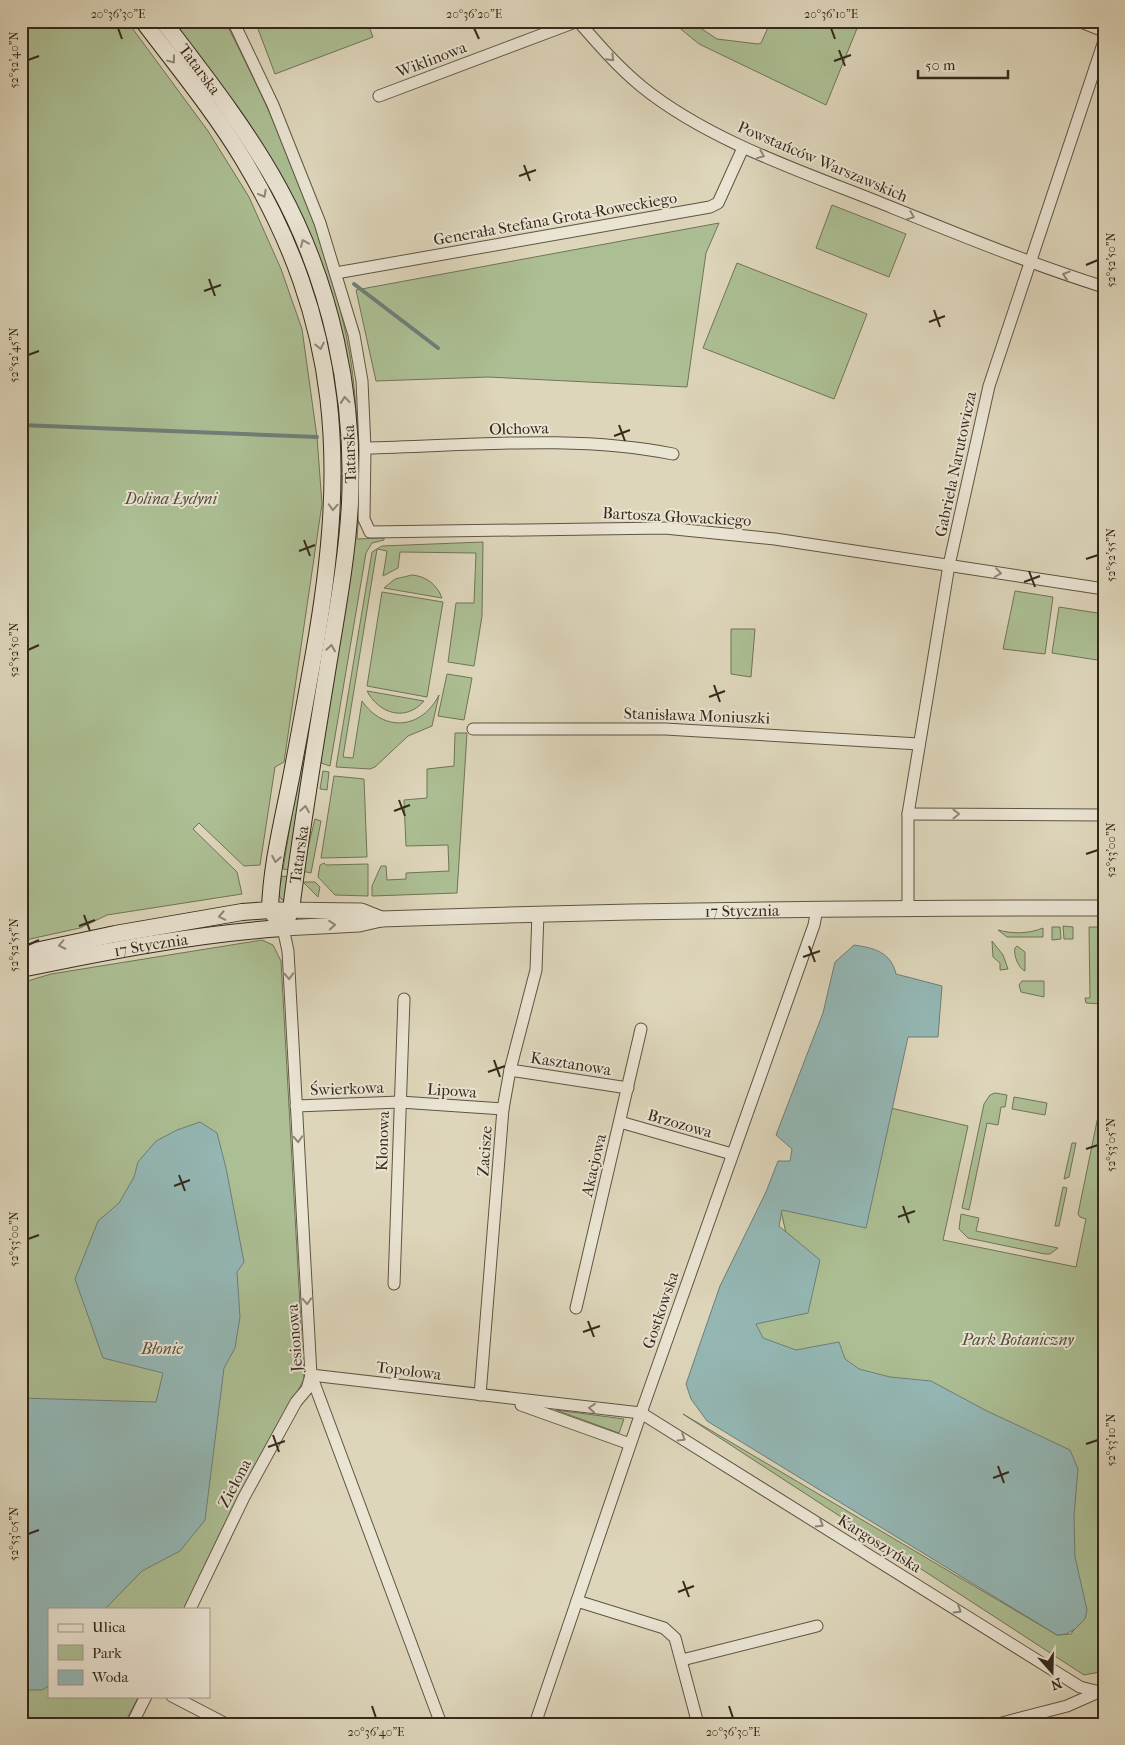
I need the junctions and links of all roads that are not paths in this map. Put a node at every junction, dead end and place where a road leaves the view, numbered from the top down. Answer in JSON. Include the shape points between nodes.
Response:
{"nodes":[{"id":1,"x":143,"y":21,"type":"edge"},
{"id":2,"x":163,"y":21,"type":"edge"},
{"id":3,"x":233,"y":21,"type":"edge"},
{"id":4,"x":578,"y":21,"type":"edge"},
{"id":5,"x":1084,"y":21,"type":"edge"},
{"id":6,"x":1104,"y":28,"type":"edge"},
{"id":7,"x":1104,"y":40,"type":"edge"},
{"id":8,"x":379,"y":96,"type":"dead end"},
{"id":9,"x":743,"y":148,"type":"junction"},
{"id":10,"x":1028,"y":263,"type":"junction"},
{"id":11,"x":336,"y":273,"type":"junction"},
{"id":12,"x":1104,"y":288,"type":"edge"},
{"id":13,"x":365,"y":448,"type":"junction"},
{"id":14,"x":674,"y":454,"type":"dead end"},
{"id":15,"x":370,"y":532,"type":"joint"},
{"id":16,"x":949,"y":565,"type":"junction"},
{"id":17,"x":1104,"y":590,"type":"edge"},
{"id":18,"x":474,"y":729,"type":"dead end"},
{"id":19,"x":919,"y":744,"type":"junction"},
{"id":20,"x":908,"y":814,"type":"junction"},
{"id":21,"x":1104,"y":815,"type":"edge"},
{"id":22,"x":817,"y":908,"type":"junction"},
{"id":23,"x":1104,"y":908,"type":"edge"},
{"id":24,"x":908,"y":909,"type":"junction"},
{"id":25,"x":270,"y":910,"type":"junction"},
{"id":26,"x":291,"y":910,"type":"junction"},
{"id":27,"x":538,"y":914,"type":"junction"},
{"id":28,"x":381,"y":919,"type":"junction"},
{"id":29,"x":283,"y":928,"type":"junction"},
{"id":30,"x":21,"y":954,"type":"edge"},
{"id":31,"x":21,"y":969,"type":"edge"},
{"id":32,"x":404,"y":1000,"type":"dead end"},
{"id":33,"x":641,"y":1028,"type":"dead end"},
{"id":34,"x":510,"y":1070,"type":"junction"},
{"id":35,"x":628,"y":1088,"type":"junction"},
{"id":36,"x":400,"y":1102,"type":"junction"},
{"id":37,"x":296,"y":1106,"type":"junction"},
{"id":38,"x":503,"y":1109,"type":"junction"},
{"id":39,"x":620,"y":1122,"type":"junction"},
{"id":40,"x":732,"y":1154,"type":"junction"},
{"id":41,"x":394,"y":1284,"type":"dead end"},
{"id":42,"x":576,"y":1308,"type":"dead end"},
{"id":43,"x":311,"y":1375,"type":"junction"},
{"id":44,"x":480,"y":1395,"type":"junction"},
{"id":45,"x":503,"y":1398,"type":"junction"},
{"id":46,"x":641,"y":1413,"type":"junction"},
{"id":47,"x":630,"y":1444,"type":"junction"},
{"id":48,"x":577,"y":1601,"type":"junction"},
{"id":49,"x":190,"y":1608,"type":"edge"},
{"id":50,"x":817,"y":1626,"type":"dead end"},
{"id":51,"x":682,"y":1660,"type":"junction"},
{"id":52,"x":1102,"y":1692,"type":"edge"},
{"id":53,"x":145,"y":1698,"type":"edge"},
{"id":54,"x":176,"y":1698,"type":"edge"},
{"id":55,"x":132,"y":1724,"type":"edge"},
{"id":56,"x":226,"y":1724,"type":"edge"},
{"id":57,"x":441,"y":1724,"type":"edge"},
{"id":58,"x":535,"y":1724,"type":"edge"},
{"id":59,"x":698,"y":1724,"type":"edge"},
{"id":60,"x":998,"y":1724,"type":"edge"}],
"edges":[{"from":1,"to":25,"type":"main road","name":"Tatarska","one_way":true,"via":[[220,123],[265,196],[302,280],[315,321],[328,394],[334,471],[329,555],[321,615],[275,862]]},
{"from":26,"to":2,"type":"main road","name":"Tatarska","one_way":true,"via":[[346,554],[350,502],[345,392],[331,316],[317,274],[280,190],[234,114]]},
{"from":3,"to":11,"type":"street","name":"Tatarska","via":[[276,114],[320,222]]},
{"from":4,"to":8,"type":"street","name":"Wiklinowa"},
{"from":4,"to":9,"type":"street","name":"Powstańców Warszawskich","one_way":true,"via":[[611,59],[642,87]]},
{"from":5,"to":6,"type":"street"},
{"from":7,"to":10,"type":"street","name":"Gabriela Narutowicza"},
{"from":9,"to":10,"type":"street","name":"Powstańców Warszawskich","one_way":true},
{"from":9,"to":11,"type":"street","name":"Generała Stefana Grota-Roweckiego","via":[[718,203],[710,207]]},
{"from":12,"to":10,"type":"street","name":"Powstańców Warszawskich","one_way":true},
{"from":10,"to":16,"type":"street","name":"Gabriela Narutowicza","via":[[988,386]]},
{"from":11,"to":13,"type":"street","name":"Tatarska","via":[[354,335],[362,381]]},
{"from":13,"to":14,"type":"street","name":"Olchowa","via":[[576,443],[637,446]]},
{"from":13,"to":15,"type":"street","name":"Tatarska","via":[[364,519]]},
{"from":15,"to":16,"type":"street","name":"Bartosza Głowackiego","via":[[664,528],[775,538]]},
{"from":16,"to":17,"type":"street","name":"Bartosza Głowackiego","one_way":true},
{"from":16,"to":19,"type":"street","name":"Gabriela Narutowicza"},
{"from":18,"to":19,"type":"street","name":"Stanisława Moniuszki","via":[[665,729]]},
{"from":19,"to":20,"type":"street","name":"Gabriela Narutowicza"},
{"from":20,"to":21,"type":"street","one_way":true},
{"from":20,"to":24,"type":"street","name":"Gabriela Narutowicza"},
{"from":22,"to":24,"type":"street","name":"17 Stycznia"},
{"from":22,"to":27,"type":"street","name":"17 Stycznia"},
{"from":22,"to":40,"type":"street","name":"Gostkowska","via":[[814,925]]},
{"from":23,"to":24,"type":"street","name":"17 Stycznia"},
{"from":25,"to":26,"type":"street","name":"17 Stycznia"},
{"from":25,"to":29,"type":"street"},
{"from":25,"to":30,"type":"main road","name":"17 Stycznia","one_way":true,"via":[[115,934]]},
{"from":26,"to":28,"type":"street","name":"17 Stycznia","via":[[361,911]]},
{"from":26,"to":29,"type":"main road","name":"Tatarska"},
{"from":27,"to":28,"type":"street","name":"17 Stycznia"},
{"from":27,"to":34,"type":"street","name":"Zacisze","via":[[536,970]]},
{"from":29,"to":28,"type":"street","name":"17 Stycznia","one_way":true,"via":[[359,924]]},
{"from":29,"to":31,"type":"main road","name":"17 Stycznia","via":[[83,956]]},
{"from":29,"to":37,"type":"street","name":"Jesionowa","one_way":true,"via":[[288,951]]},
{"from":32,"to":36,"type":"street","name":"Klonowa"},
{"from":33,"to":35,"type":"street","name":"Akacjowa"},
{"from":34,"to":35,"type":"street","name":"Kasztanowa"},
{"from":34,"to":38,"type":"street","name":"Zacisze"},
{"from":35,"to":39,"type":"street","name":"Akacjowa"},
{"from":36,"to":37,"type":"street","name":"Świerkowa"},
{"from":36,"to":38,"type":"street","name":"Lipowa"},
{"from":36,"to":41,"type":"street","name":"Klonowa"},
{"from":37,"to":43,"type":"street","name":"Jesionowa","one_way":true},
{"from":38,"to":44,"type":"street","name":"Zacisze"},
{"from":39,"to":40,"type":"street","name":"Brzozowa"},
{"from":39,"to":42,"type":"street","name":"Akacjowa"},
{"from":40,"to":46,"type":"street","name":"Gostkowska"},
{"from":43,"to":44,"type":"street","name":"Topolowa"},
{"from":43,"to":49,"type":"street","name":"Zielona","via":[[307,1389],[296,1402],[244,1497]]},
{"from":43,"to":57,"type":"street","name":"Jesionowa"},
{"from":44,"to":45,"type":"street","name":"Topolowa"},
{"from":46,"to":45,"type":"street","name":"Topolowa","one_way":true},
{"from":45,"to":47,"type":"street","name":"Topolowa"},
{"from":46,"to":47,"type":"street","name":"Gostkowska"},
{"from":46,"to":52,"type":"street","name":"Kargoszyńska","one_way":true,"via":[[1080,1687]]},
{"from":47,"to":48,"type":"street","name":"Gostkowska"},
{"from":48,"to":51,"type":"street","via":[[664,1628],[675,1638]]},
{"from":48,"to":58,"type":"street","name":"Gostkowska"},
{"from":50,"to":51,"type":"street"},
{"from":51,"to":59,"type":"street"},
{"from":52,"to":60,"type":"street","via":[[1067,1706]]},
{"from":53,"to":55,"type":"street"},
{"from":54,"to":56,"type":"street"}]}
